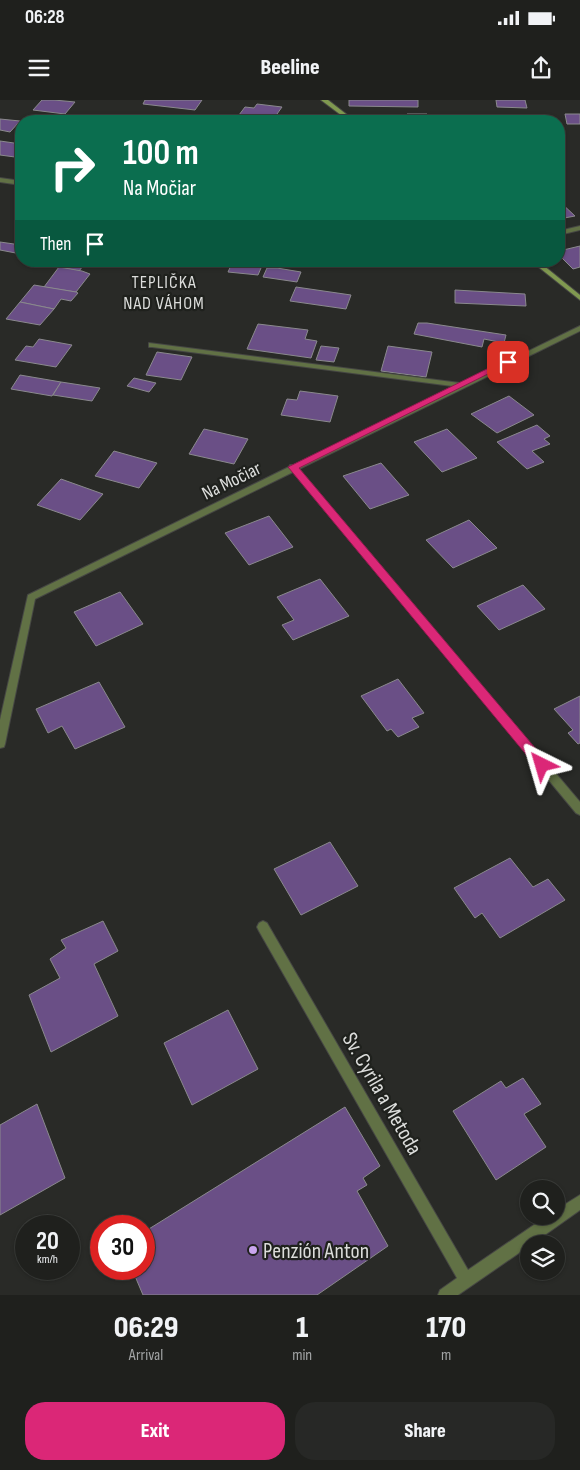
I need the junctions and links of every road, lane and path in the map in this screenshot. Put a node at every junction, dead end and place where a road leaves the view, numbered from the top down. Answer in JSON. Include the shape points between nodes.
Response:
{"nodes":[{"id":1,"x":324,"y":100,"type":"edge"},
{"id":2,"x":344,"y":115,"type":"edge"},
{"id":3,"x":0,"y":180,"type":"edge"},
{"id":4,"x":15,"y":182,"type":"edge"},
{"id":5,"x":580,"y":228,"type":"edge"},
{"id":6,"x":565,"y":232,"type":"edge"},
{"id":7,"x":541,"y":267,"type":"edge"},
{"id":8,"x":580,"y":298,"type":"edge"},
{"id":9,"x":580,"y":328,"type":"edge"},
{"id":10,"x":152,"y":345,"type":"dead end"},
{"id":11,"x":460,"y":385,"type":"junction"},
{"id":12,"x":293,"y":467,"type":"junction"},
{"id":13,"x":0,"y":744,"type":"edge"},
{"id":14,"x":580,"y":810,"type":"edge"},
{"id":15,"x":263,"y":928,"type":"dead end"},
{"id":16,"x":580,"y":1202,"type":"edge"},
{"id":17,"x":466,"y":1280,"type":"junction"},
{"id":18,"x":445,"y":1295,"type":"edge"}],
"edges":[{"from":1,"to":2,"type":"main road"},
{"from":3,"to":4,"type":"street"},
{"from":5,"to":6,"type":"street"},
{"from":7,"to":8,"type":"main road"},
{"from":9,"to":11,"type":"street","name":"Na Močiar"},
{"from":10,"to":11,"type":"street"},
{"from":11,"to":12,"type":"street","name":"Na Močiar"},
{"from":12,"to":13,"type":"street","name":"Na Močiar","via":[[31,597]]},
{"from":12,"to":14,"type":"street"},
{"from":15,"to":17,"type":"street","name":"Sv. Cyrila a Metoda"},
{"from":16,"to":17,"type":"street"},
{"from":17,"to":18,"type":"street"}]}
